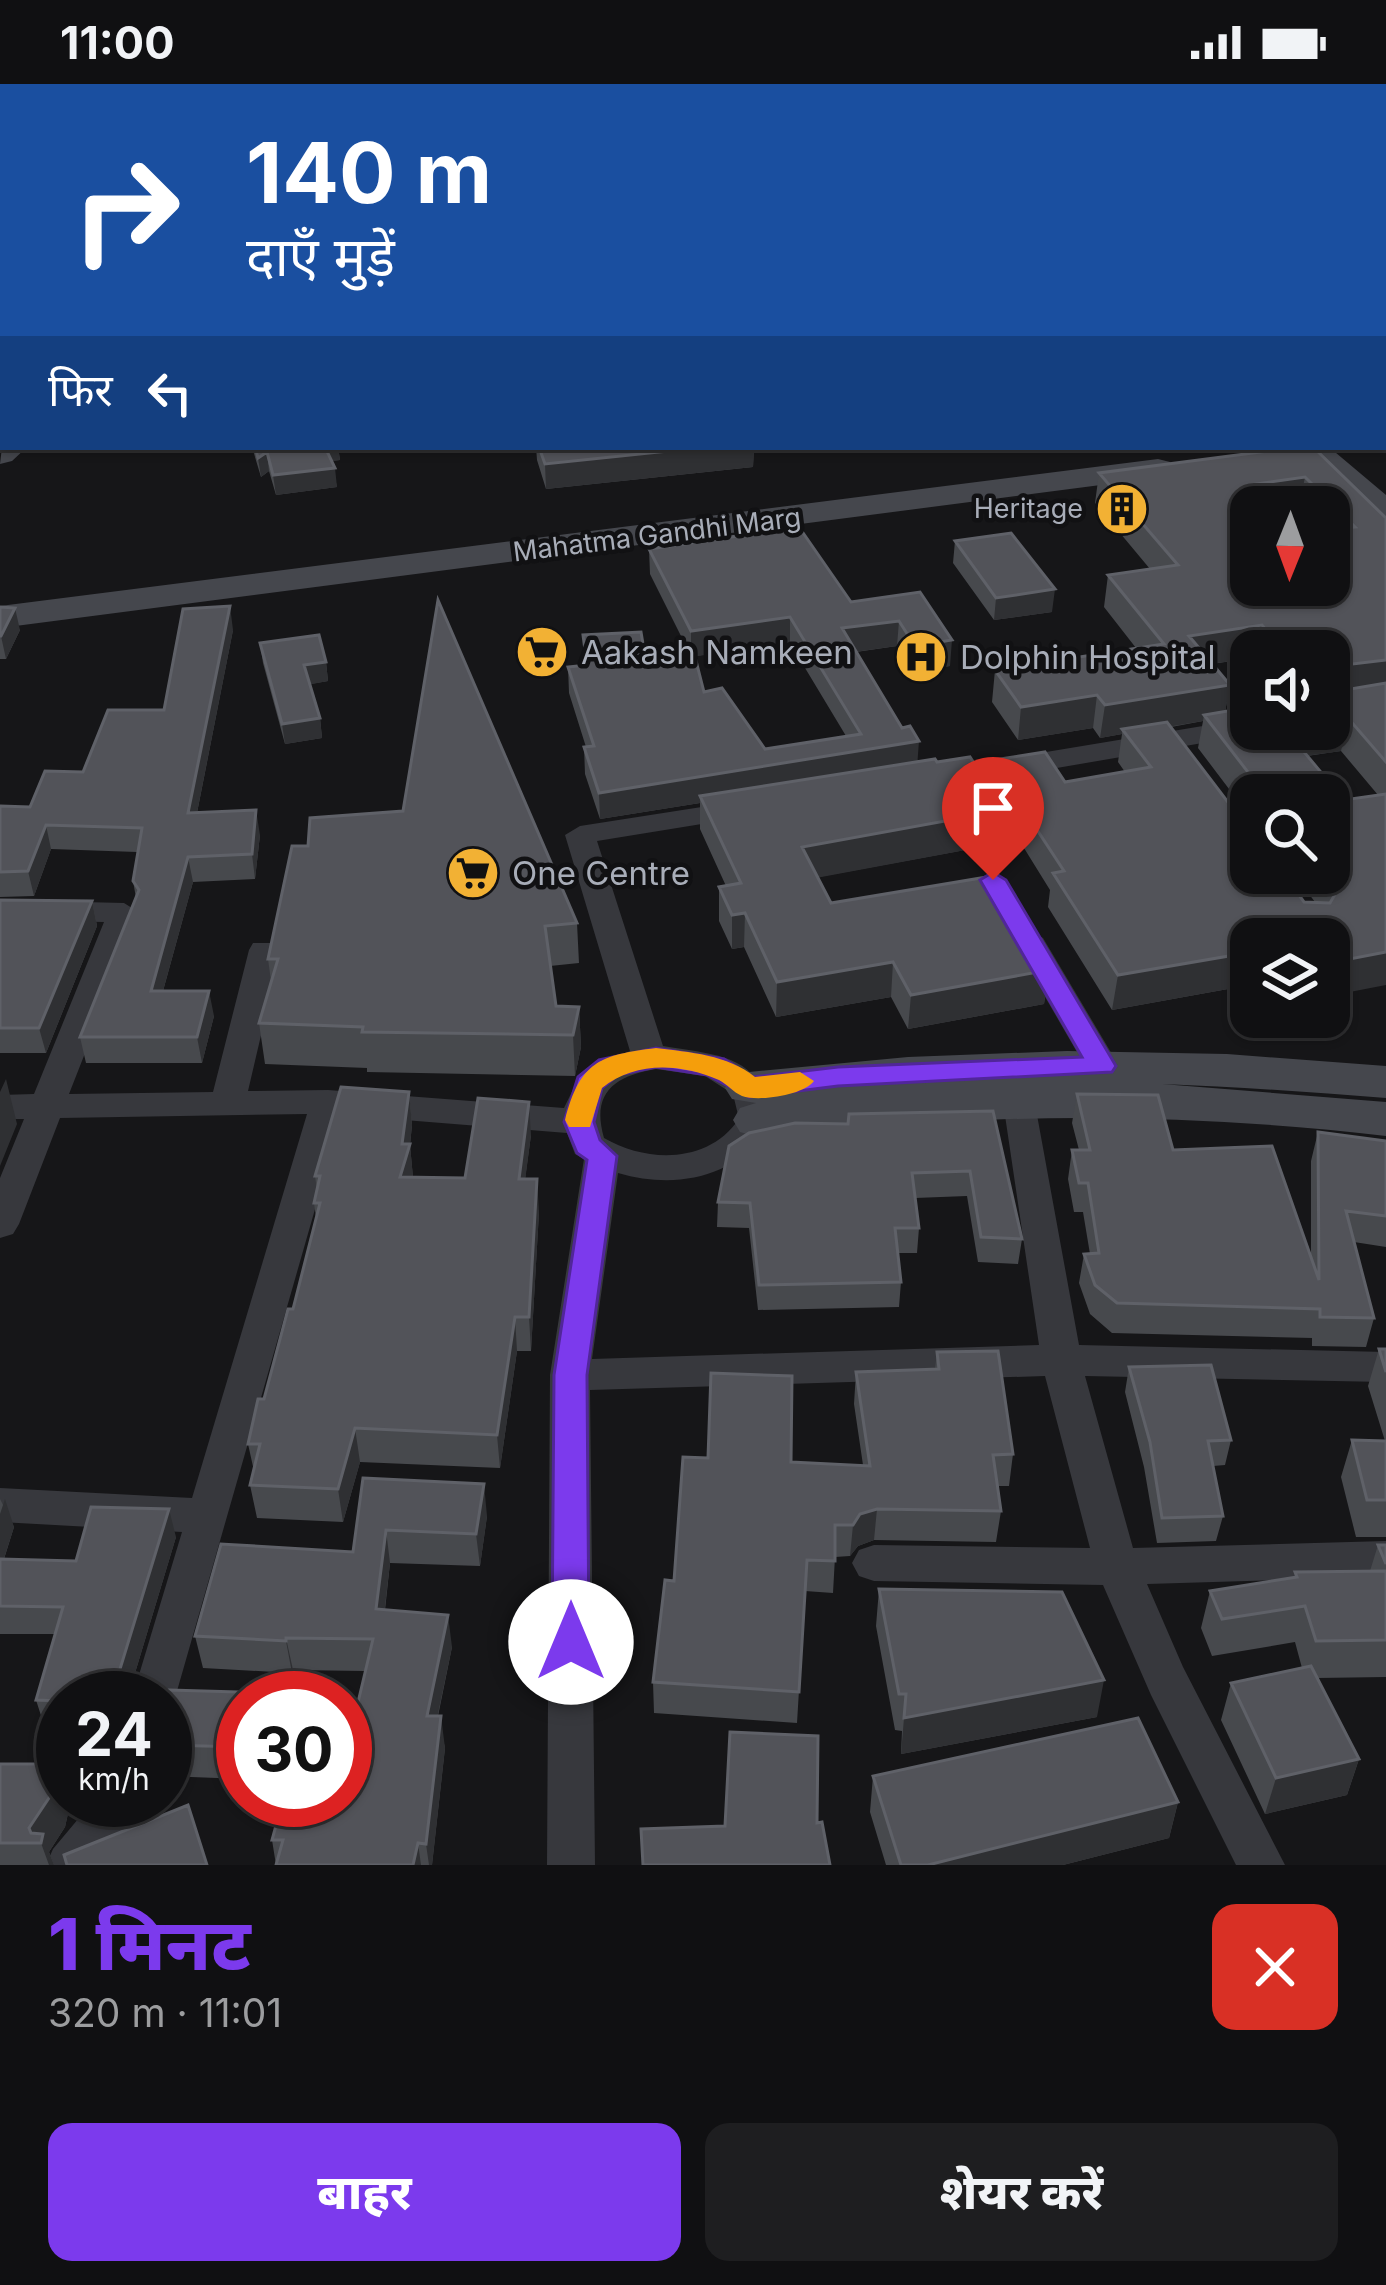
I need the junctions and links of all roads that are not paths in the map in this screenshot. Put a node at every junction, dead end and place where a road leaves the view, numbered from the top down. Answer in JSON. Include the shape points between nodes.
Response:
{"nodes":[{"id":1,"x":1305,"y":450,"type":"edge"},
{"id":2,"x":1322,"y":450,"type":"edge"},
{"id":3,"x":1356,"y":450,"type":"edge"},
{"id":4,"x":1182,"y":456,"type":"edge"},
{"id":5,"x":1235,"y":459,"type":"edge"},
{"id":6,"x":1386,"y":476,"type":"edge"},
{"id":7,"x":1386,"y":512,"type":"edge"},
{"id":8,"x":0,"y":596,"type":"edge"},
{"id":9,"x":0,"y":617,"type":"edge"},
{"id":10,"x":1230,"y":731,"type":"edge"},
{"id":11,"x":1172,"y":741,"type":"junction"},
{"id":12,"x":975,"y":772,"type":"edge"},
{"id":13,"x":1195,"y":772,"type":"edge"},
{"id":14,"x":773,"y":804,"type":"edge"},
{"id":15,"x":1005,"y":901,"type":"edge"},
{"id":16,"x":0,"y":910,"type":"edge"},
{"id":17,"x":265,"y":950,"type":"edge"},
{"id":18,"x":649,"y":1058,"type":"junction"},
{"id":19,"x":1102,"y":1066,"type":"junction"},
{"id":20,"x":1386,"y":1082,"type":"edge"},
{"id":21,"x":328,"y":1102,"type":"junction"},
{"id":22,"x":1021,"y":1102,"type":"junction"},
{"id":23,"x":753,"y":1104,"type":"junction"},
{"id":24,"x":227,"y":1105,"type":"junction"},
{"id":25,"x":0,"y":1107,"type":"edge"},
{"id":26,"x":49,"y":1109,"type":"junction"},
{"id":27,"x":1386,"y":1119,"type":"edge"},
{"id":28,"x":591,"y":1139,"type":"junction"},
{"id":29,"x":0,"y":1224,"type":"edge"},
{"id":30,"x":1059,"y":1360,"type":"junction"},
{"id":31,"x":1385,"y":1367,"type":"edge"},
{"id":32,"x":570,"y":1375,"type":"junction"},
{"id":33,"x":0,"y":1504,"type":"edge"},
{"id":34,"x":208,"y":1516,"type":"junction"},
{"id":35,"x":1386,"y":1559,"type":"edge"},
{"id":36,"x":874,"y":1563,"type":"dead end"},
{"id":37,"x":1118,"y":1567,"type":"junction"},
{"id":38,"x":163,"y":1671,"type":"edge"},
{"id":39,"x":102,"y":1827,"type":"edge"},
{"id":40,"x":70,"y":1865,"type":"edge"},
{"id":41,"x":571,"y":1865,"type":"edge"},
{"id":42,"x":1261,"y":1865,"type":"edge"}],
"edges":[{"from":1,"to":5,"type":"main road"},
{"from":2,"to":7,"type":"main road"},
{"from":3,"to":6,"type":"main road"},
{"from":4,"to":8,"type":"main road","name":"Mahatma Gandhi Marg"},
{"from":4,"to":9,"type":"main road","name":"Mahatma Gandhi Marg"},
{"from":10,"to":11,"type":"street"},
{"from":11,"to":12,"type":"street"},
{"from":11,"to":13,"type":"street"},
{"from":14,"to":18,"type":"street","via":[[580,835]]},
{"from":15,"to":19,"type":"street"},
{"from":16,"to":26,"type":"street","via":[[124,913]]},
{"from":17,"to":24,"type":"street"},
{"from":18,"to":23,"type":"street","via":[[714,1066]]},
{"from":18,"to":28,"type":"street","via":[[609,1067],[588,1084]]},
{"from":19,"to":20,"type":"main road"},
{"from":19,"to":23,"type":"main road","via":[[838,1077]]},
{"from":21,"to":24,"type":"street"},
{"from":21,"to":28,"type":"street"},
{"from":21,"to":34,"type":"street"},
{"from":22,"to":23,"type":"main road","via":[[839,1110]]},
{"from":22,"to":27,"type":"main road","via":[[1282,1105]]},
{"from":22,"to":30,"type":"street"},
{"from":23,"to":28,"type":"street","via":[[749,1136],[723,1158],[663,1168]]},
{"from":24,"to":26,"type":"street"},
{"from":25,"to":26,"type":"street"},
{"from":26,"to":29,"type":"street"},
{"from":28,"to":32,"type":"street"},
{"from":30,"to":31,"type":"street"},
{"from":30,"to":32,"type":"street"},
{"from":30,"to":37,"type":"street"},
{"from":32,"to":41,"type":"street"},
{"from":33,"to":34,"type":"street"},
{"from":34,"to":38,"type":"street"},
{"from":35,"to":37,"type":"street"},
{"from":36,"to":37,"type":"street"},
{"from":37,"to":42,"type":"street"},
{"from":39,"to":40,"type":"street"}]}
